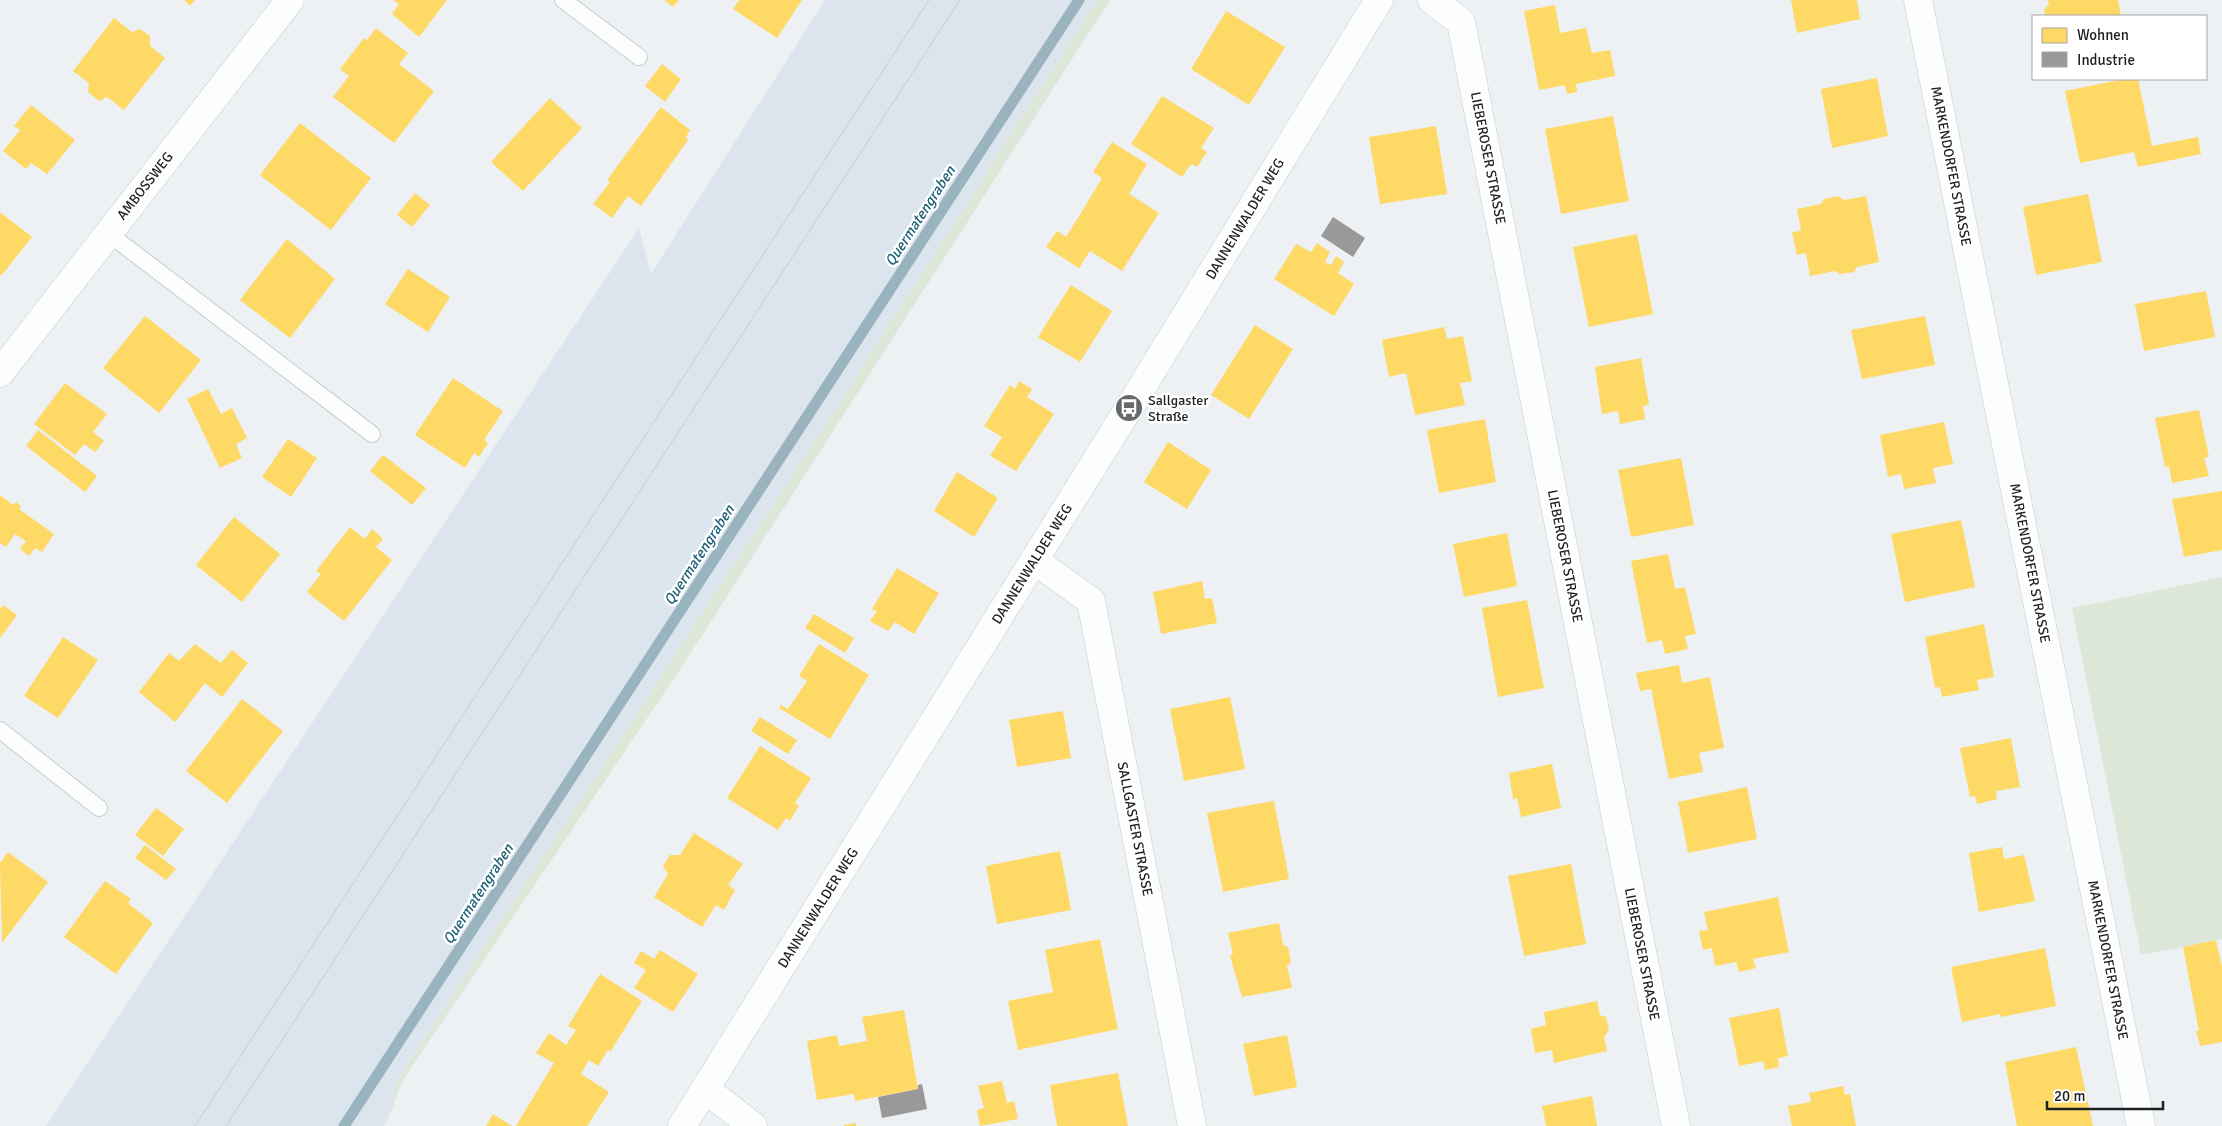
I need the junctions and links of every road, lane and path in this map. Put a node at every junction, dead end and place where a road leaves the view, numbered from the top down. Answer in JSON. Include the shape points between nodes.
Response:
{"nodes":[{"id":1,"x":290,"y":0,"type":"edge"},
{"id":2,"x":563,"y":0,"type":"edge"},
{"id":3,"x":1379,"y":0,"type":"edge"},
{"id":4,"x":1432,"y":0,"type":"edge"},
{"id":5,"x":1918,"y":0,"type":"edge"},
{"id":6,"x":639,"y":57,"type":"dead end"},
{"id":7,"x":109,"y":234,"type":"junction"},
{"id":8,"x":0,"y":373,"type":"edge"},
{"id":9,"x":372,"y":434,"type":"dead end"},
{"id":10,"x":1034,"y":560,"type":"junction"},
{"id":11,"x":0,"y":730,"type":"edge"},
{"id":12,"x":99,"y":808,"type":"dead end"},
{"id":13,"x":705,"y":1089,"type":"junction"},
{"id":14,"x":682,"y":1126,"type":"edge"},
{"id":15,"x":753,"y":1126,"type":"edge"},
{"id":16,"x":1192,"y":1126,"type":"edge"},
{"id":17,"x":1676,"y":1126,"type":"edge"},
{"id":18,"x":2141,"y":1126,"type":"edge"}],
"edges":[{"from":1,"to":7,"type":"street","name":"AMBOSSWEG"},
{"from":2,"to":6,"type":"lane"},
{"from":3,"to":10,"type":"street","name":"DANNENWALDER WEG"},
{"from":4,"to":17,"type":"street","name":"LIEBEROSER STRASSE","via":[[1461,22]]},
{"from":5,"to":18,"type":"street","name":"MARKENDORFER STRASSE"},
{"from":7,"to":8,"type":"street","name":"AMBOSSWEG"},
{"from":7,"to":9,"type":"lane"},
{"from":10,"to":13,"type":"street","name":"DANNENWALDER WEG"},
{"from":10,"to":16,"type":"street","name":"SALLGASTER STRASSE","via":[[1091,601]]},
{"from":11,"to":12,"type":"lane"},
{"from":13,"to":14,"type":"street","name":"DANNENWALDER WEG"},
{"from":13,"to":15,"type":"street"}]}
